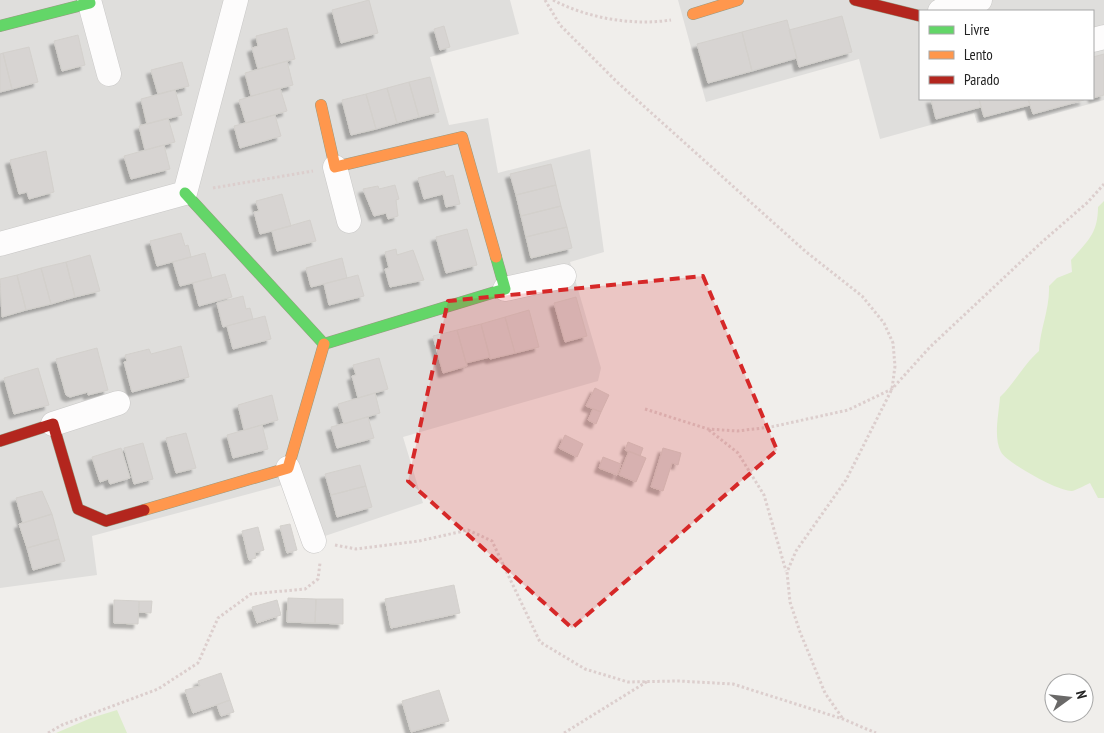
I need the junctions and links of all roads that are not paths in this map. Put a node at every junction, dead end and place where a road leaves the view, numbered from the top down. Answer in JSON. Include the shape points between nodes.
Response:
{"nodes":[{"id":1,"x":236,"y":0,"type":"edge"},
{"id":2,"x":738,"y":0,"type":"edge"},
{"id":3,"x":855,"y":0,"type":"edge"},
{"id":4,"x":980,"y":0,"type":"edge"},
{"id":5,"x":90,"y":1,"type":"edge"},
{"id":6,"x":944,"y":10,"type":"edge"},
{"id":7,"x":693,"y":14,"type":"road end"},
{"id":8,"x":919,"y":16,"type":"edge"},
{"id":9,"x":0,"y":26,"type":"edge"},
{"id":10,"x":109,"y":74,"type":"dead end"},
{"id":11,"x":321,"y":105,"type":"dead end"},
{"id":12,"x":335,"y":167,"type":"junction"},
{"id":13,"x":185,"y":193,"type":"junction"},
{"id":14,"x":349,"y":221,"type":"dead end"},
{"id":15,"x":0,"y":244,"type":"edge"},
{"id":16,"x":564,"y":276,"type":"dead end"},
{"id":17,"x":506,"y":289,"type":"junction"},
{"id":18,"x":324,"y":344,"type":"junction"},
{"id":19,"x":118,"y":403,"type":"dead end"},
{"id":20,"x":53,"y":424,"type":"junction"},
{"id":21,"x":0,"y":441,"type":"edge"},
{"id":22,"x":288,"y":468,"type":"junction"},
{"id":23,"x":314,"y":541,"type":"road end"}],
"edges":[{"from":1,"to":13,"type":"street"},
{"from":2,"to":7,"type":"street"},
{"from":3,"to":8,"type":"street"},
{"from":4,"to":6,"type":"street"},
{"from":5,"to":9,"type":"street"},
{"from":5,"to":10,"type":"street"},
{"from":11,"to":12,"type":"street"},
{"from":12,"to":14,"type":"street"},
{"from":12,"to":17,"type":"street","via":[[462,137]]},
{"from":13,"to":15,"type":"street"},
{"from":13,"to":18,"type":"street"},
{"from":16,"to":17,"type":"street"},
{"from":17,"to":18,"type":"street"},
{"from":18,"to":22,"type":"street"},
{"from":19,"to":20,"type":"street"},
{"from":20,"to":21,"type":"street"},
{"from":20,"to":22,"type":"street","via":[[78,509],[106,521]]},
{"from":22,"to":23,"type":"street"}]}
